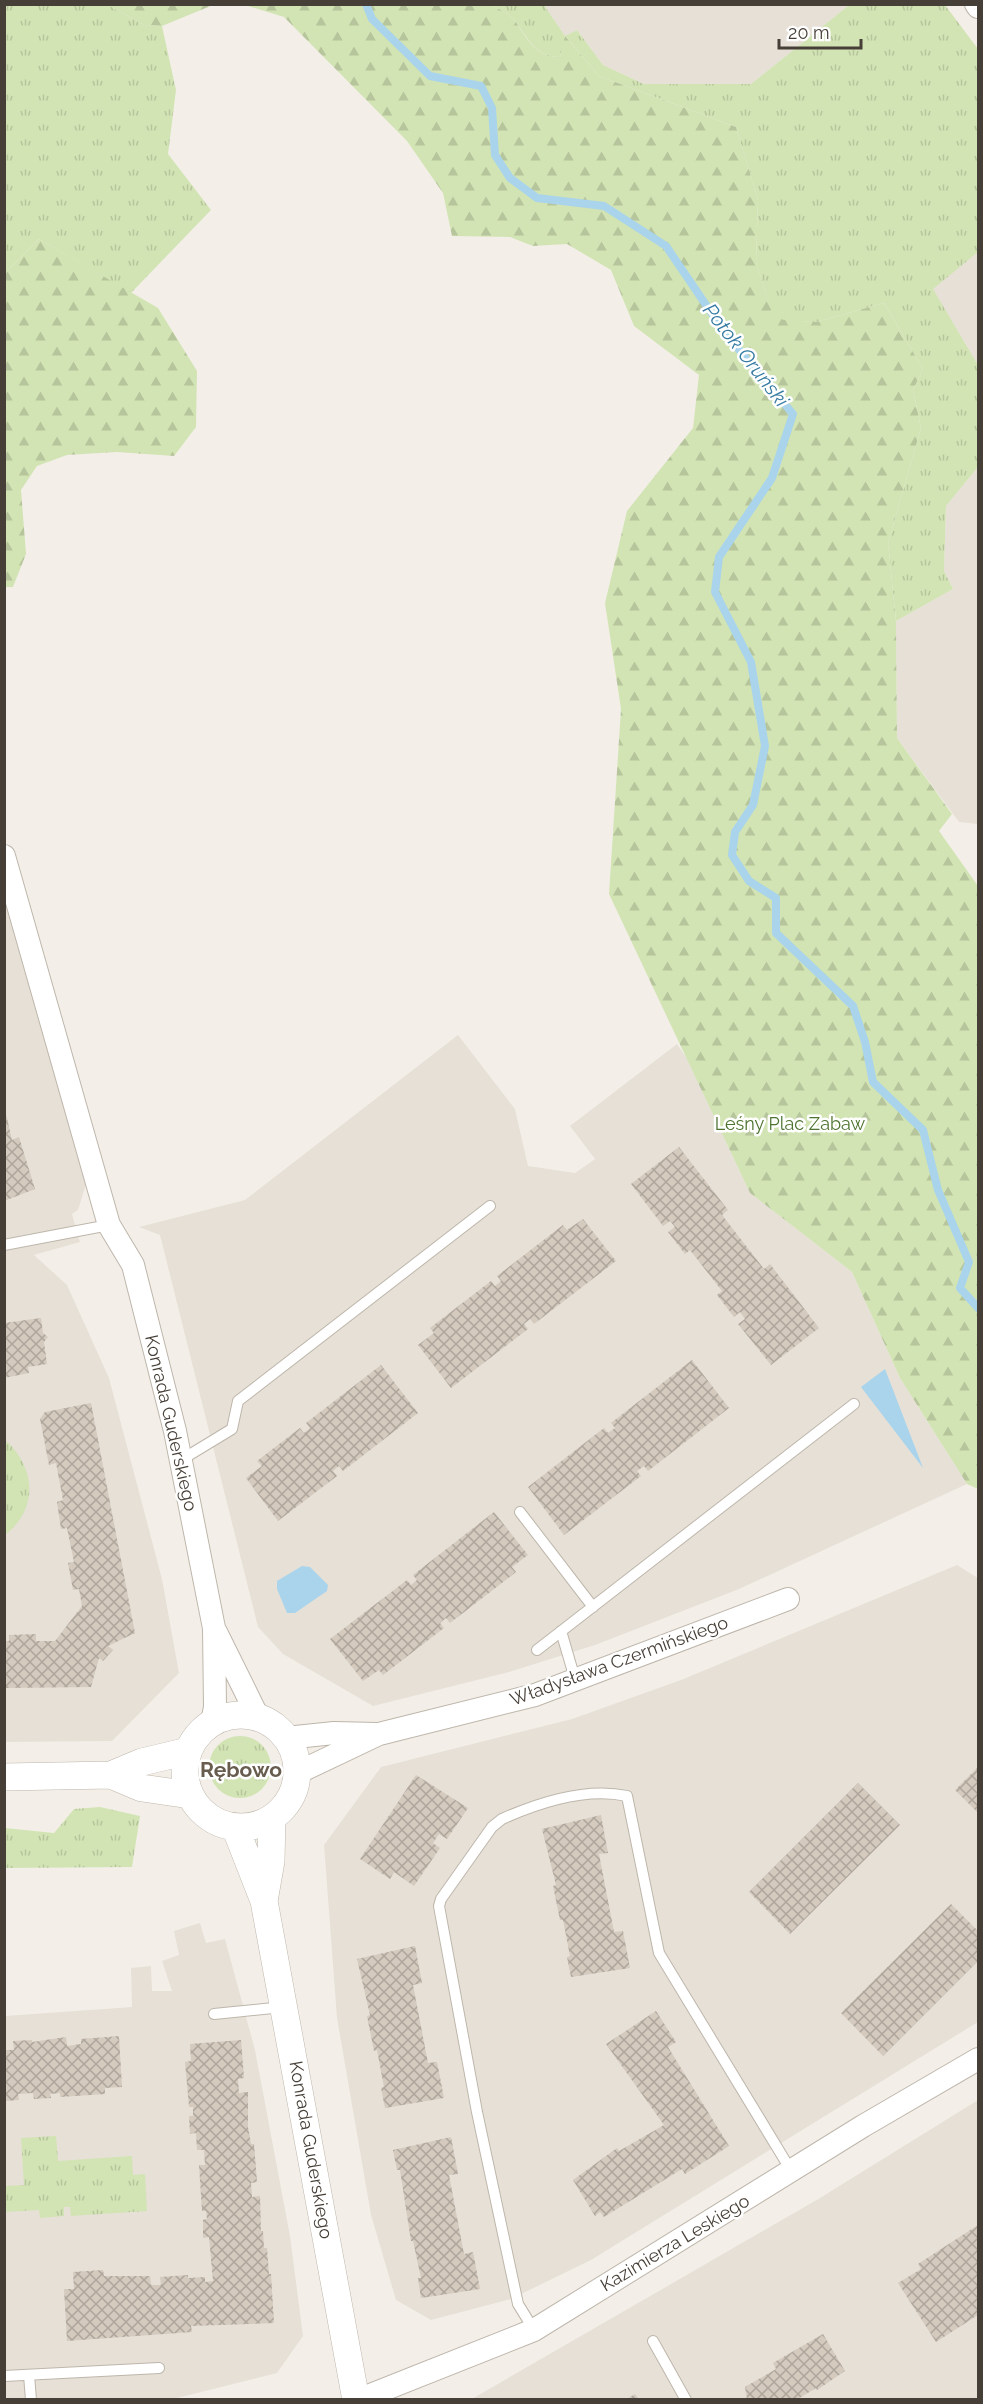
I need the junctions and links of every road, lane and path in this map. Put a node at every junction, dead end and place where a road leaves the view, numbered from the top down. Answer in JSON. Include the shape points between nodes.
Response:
{"nodes":[{"id":1,"x":4,"y":856,"type":"edge"},
{"id":2,"x":490,"y":1206,"type":"dead end"},
{"id":3,"x":109,"y":1225,"type":"junction"},
{"id":4,"x":4,"y":1245,"type":"edge"},
{"id":5,"x":854,"y":1404,"type":"dead end"},
{"id":6,"x":181,"y":1460,"type":"junction"},
{"id":7,"x":520,"y":1512,"type":"dead end"},
{"id":8,"x":788,"y":1599,"type":"dead end"},
{"id":9,"x":593,"y":1607,"type":"junction"},
{"id":10,"x":214,"y":1628,"type":"junction"},
{"id":11,"x":561,"y":1631,"type":"junction"},
{"id":12,"x":537,"y":1650,"type":"dead end"},
{"id":13,"x":575,"y":1679,"type":"junction"},
{"id":14,"x":258,"y":1717,"type":"junction"},
{"id":15,"x":212,"y":1722,"type":"junction"},
{"id":16,"x":379,"y":1734,"type":"junction"},
{"id":17,"x":286,"y":1738,"type":"junction"},
{"id":18,"x":188,"y":1751,"type":"junction"},
{"id":19,"x":297,"y":1773,"type":"junction"},
{"id":20,"x":111,"y":1775,"type":"junction"},
{"id":21,"x":4,"y":1777,"type":"edge"},
{"id":22,"x":190,"y":1795,"type":"junction"},
{"id":23,"x":272,"y":1818,"type":"junction"},
{"id":24,"x":235,"y":1827,"type":"junction"},
{"id":25,"x":264,"y":1901,"type":"junction"},
{"id":26,"x":286,"y":2006,"type":"junction"},
{"id":27,"x":214,"y":2014,"type":"dead end"},
{"id":28,"x":978,"y":2059,"type":"edge"},
{"id":29,"x":792,"y":2172,"type":"junction"},
{"id":30,"x":534,"y":2330,"type":"junction"},
{"id":31,"x":653,"y":2341,"type":"dead end"},
{"id":32,"x":159,"y":2368,"type":"dead end"},
{"id":33,"x":29,"y":2375,"type":"junction"},
{"id":34,"x":4,"y":2376,"type":"edge"},
{"id":35,"x":31,"y":2400,"type":"edge"},
{"id":36,"x":357,"y":2400,"type":"edge"},
{"id":37,"x":686,"y":2400,"type":"edge"}],
"edges":[{"from":1,"to":3,"type":"street","name":"Konrada Guderskiego"},
{"from":2,"to":6,"type":"lane","via":[[238,1401],[232,1429]]},
{"from":3,"to":4,"type":"lane"},
{"from":3,"to":6,"type":"street","name":"Konrada Guderskiego","via":[[133,1265]]},
{"from":5,"to":9,"type":"lane"},
{"from":6,"to":10,"type":"street","name":"Konrada Guderskiego"},
{"from":7,"to":9,"type":"lane"},
{"from":8,"to":13,"type":"street","name":"Władysława Czermińskiego"},
{"from":9,"to":11,"type":"lane"},
{"from":10,"to":14,"type":"street","name":"Konrada Guderskiego"},
{"from":10,"to":15,"type":"street","name":"Konrada Guderskiego"},
{"from":11,"to":12,"type":"lane"},
{"from":11,"to":13,"type":"lane"},
{"from":13,"to":16,"type":"street","name":"Władysława Czermińskiego","via":[[534,1695]]},
{"from":14,"to":15,"type":"street","via":[[234,1715]]},
{"from":14,"to":17,"type":"street","via":[[274,1725]]},
{"from":15,"to":18,"type":"street","via":[[198,1734]]},
{"from":16,"to":17,"type":"street","name":"Władysława Czermińskiego"},
{"from":16,"to":19,"type":"street","name":"Władysława Czermińskiego"},
{"from":17,"to":19,"type":"street","via":[[295,1754]]},
{"from":18,"to":20,"type":"street","via":[[142,1762]]},
{"from":18,"to":22,"type":"street","via":[[184,1773]]},
{"from":19,"to":23,"type":"street","via":[[294,1790]]},
{"from":20,"to":21,"type":"street"},
{"from":20,"to":22,"type":"street","via":[[142,1788]]},
{"from":22,"to":24,"type":"street","via":[[217,1822]]},
{"from":23,"to":24,"type":"street","via":[[255,1826]]},
{"from":23,"to":25,"type":"street","name":"Konrada Guderskiego","via":[[271,1861]]},
{"from":24,"to":25,"type":"street","name":"Konrada Guderskiego"},
{"from":25,"to":26,"type":"street","name":"Konrada Guderskiego"},
{"from":26,"to":27,"type":"lane"},
{"from":26,"to":36,"type":"street","name":"Konrada Guderskiego"},
{"from":28,"to":29,"type":"street","name":"Kazimierza Leskiego"},
{"from":29,"to":30,"type":"street","name":"Kazimierza Leskiego"},
{"from":29,"to":30,"type":"lane","via":[[659,1953],[627,1796],[585,1792],[502,1819],[492,1827],[439,1906],[518,2304]]},
{"from":30,"to":36,"type":"street","name":"Kazimierza Leskiego"},
{"from":31,"to":37,"type":"lane"},
{"from":32,"to":33,"type":"lane"},
{"from":33,"to":34,"type":"lane"},
{"from":33,"to":35,"type":"lane"}]}
